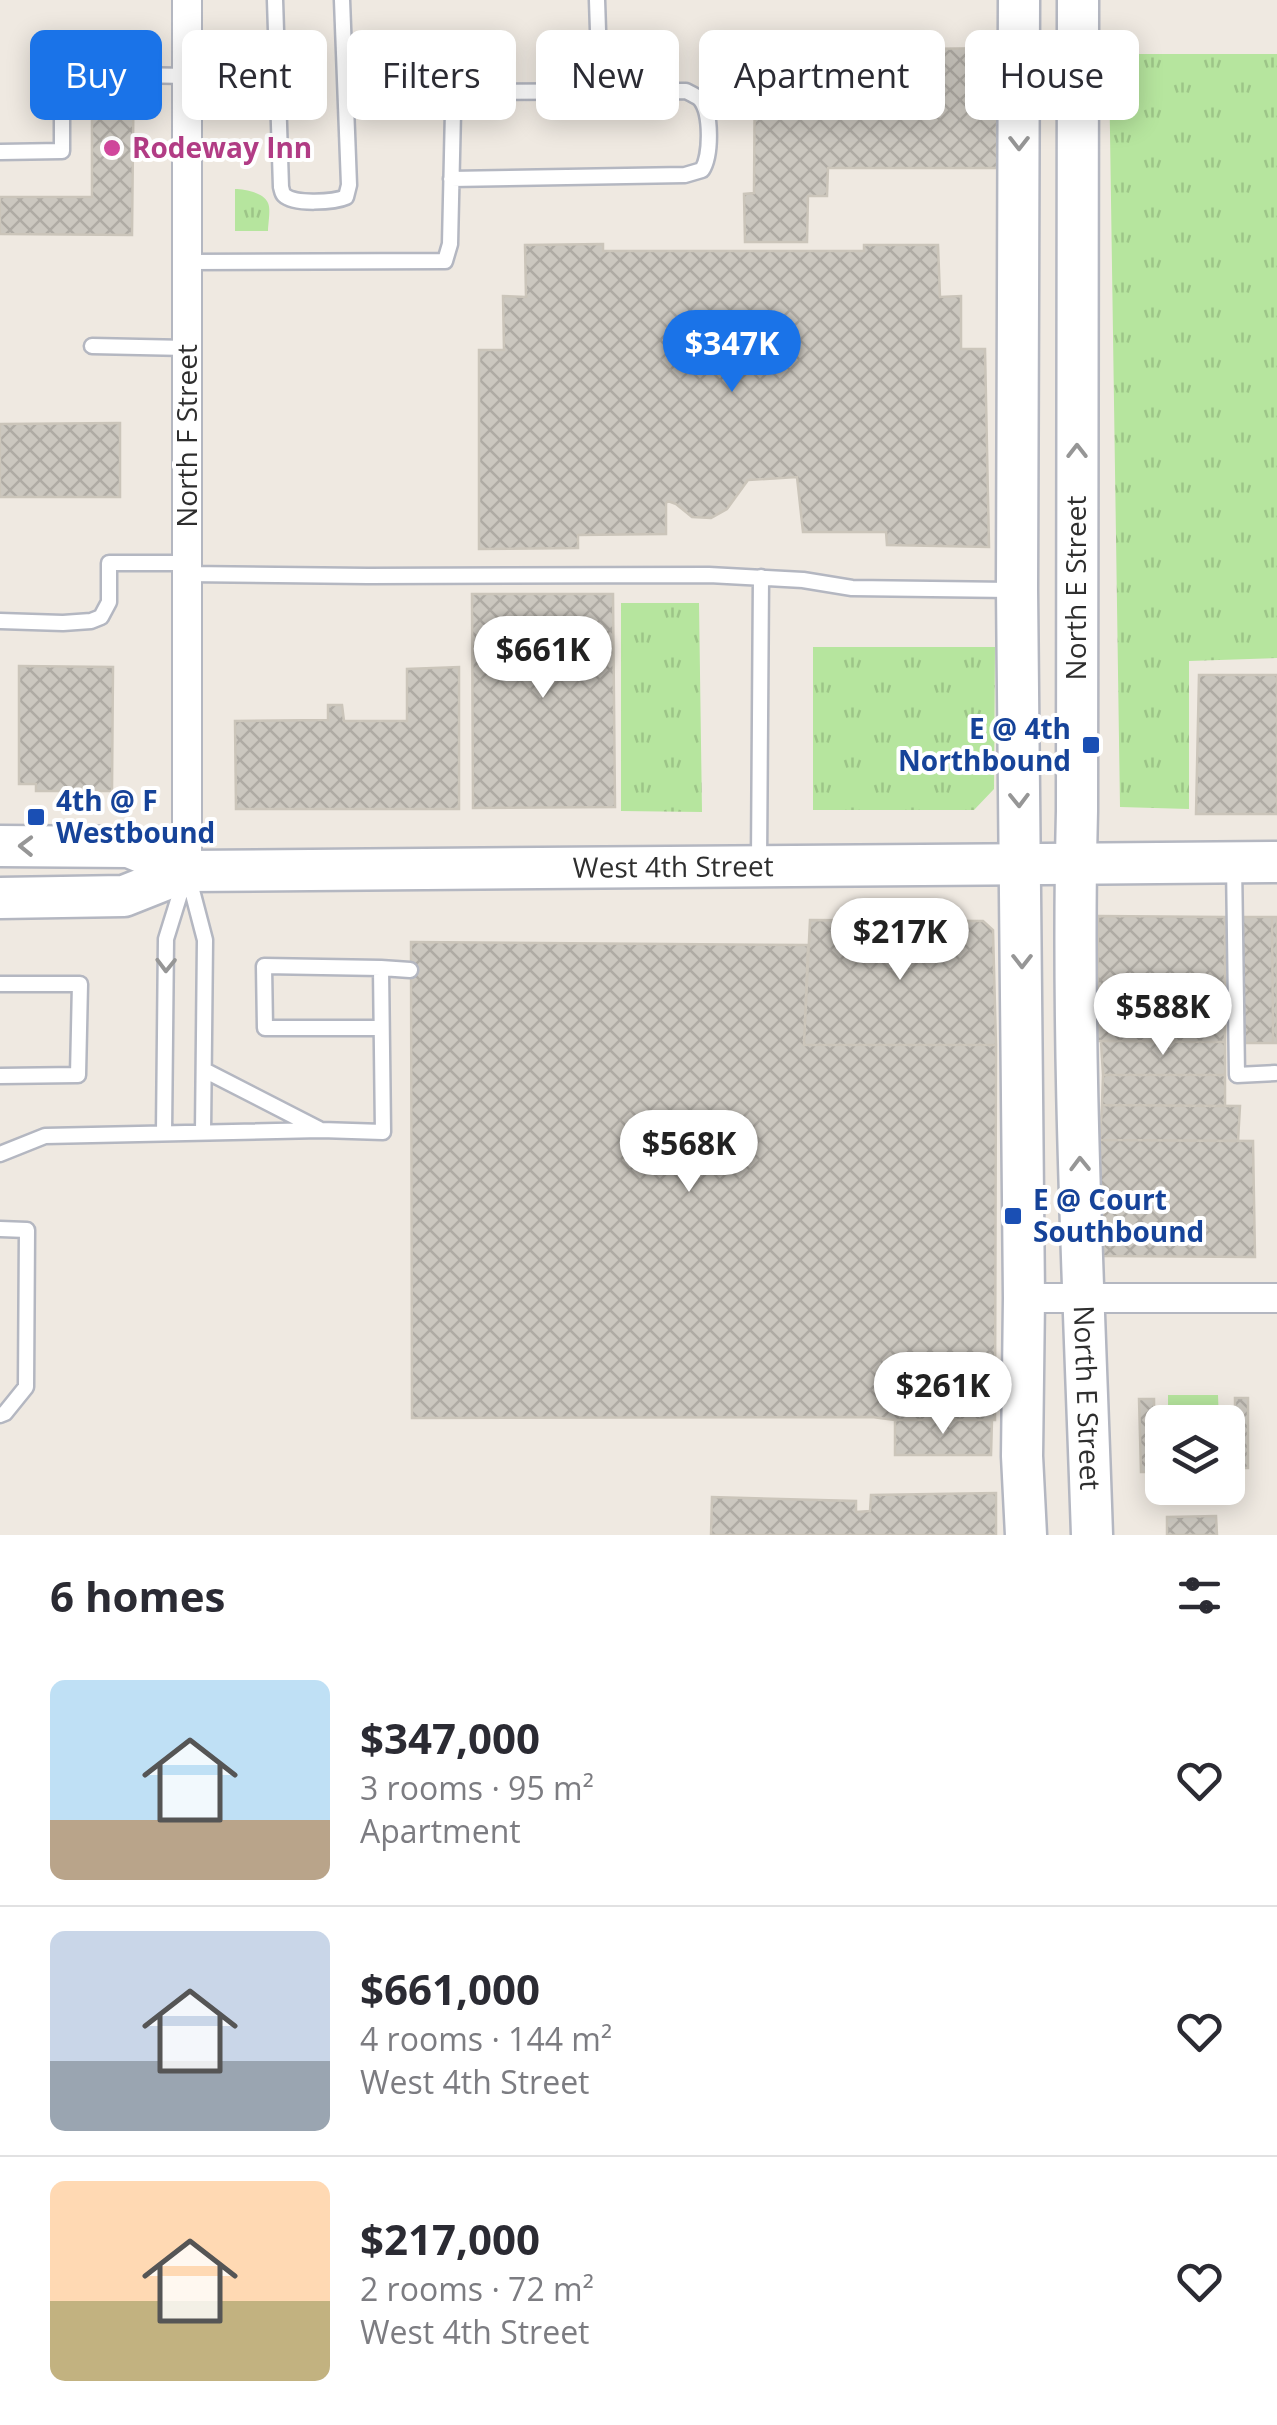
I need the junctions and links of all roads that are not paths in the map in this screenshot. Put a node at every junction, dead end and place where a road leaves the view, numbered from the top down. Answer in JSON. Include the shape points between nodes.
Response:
{"nodes":[{"id":1,"x":187,"y":0,"type":"edge"},
{"id":2,"x":275,"y":0,"type":"edge"},
{"id":3,"x":342,"y":0,"type":"edge"},
{"id":4,"x":598,"y":0,"type":"edge"},
{"id":5,"x":1019,"y":0,"type":"edge"},
{"id":6,"x":1078,"y":0,"type":"edge"},
{"id":7,"x":187,"y":30,"type":"edge"},
{"id":8,"x":599,"y":30,"type":"edge"},
{"id":9,"x":182,"y":76,"type":"edge"},
{"id":10,"x":679,"y":91,"type":"edge"},
{"id":11,"x":536,"y":92,"type":"edge"},
{"id":12,"x":187,"y":120,"type":"edge"},
{"id":13,"x":0,"y":152,"type":"edge"},
{"id":14,"x":451,"y":179,"type":"junction"},
{"id":15,"x":187,"y":262,"type":"junction"},
{"id":16,"x":92,"y":346,"type":"dead end"},
{"id":17,"x":187,"y":348,"type":"junction"},
{"id":18,"x":186,"y":568,"type":"junction"},
{"id":19,"x":761,"y":577,"type":"junction"},
{"id":20,"x":1017,"y":589,"type":"junction"},
{"id":21,"x":0,"y":621,"type":"edge"},
{"id":22,"x":0,"y":846,"type":"edge"},
{"id":23,"x":1277,"y":862,"type":"edge"},
{"id":24,"x":1020,"y":863,"type":"junction"},
{"id":25,"x":1234,"y":863,"type":"junction"},
{"id":26,"x":1075,"y":864,"type":"junction"},
{"id":27,"x":759,"y":866,"type":"junction"},
{"id":28,"x":187,"y":871,"type":"junction"},
{"id":29,"x":0,"y":898,"type":"edge"},
{"id":30,"x":381,"y":968,"type":"junction"},
{"id":31,"x":410,"y":970,"type":"dead end"},
{"id":32,"x":0,"y":984,"type":"edge"},
{"id":33,"x":382,"y":1028,"type":"junction"},
{"id":34,"x":204,"y":1070,"type":"junction"},
{"id":35,"x":1275,"y":1073,"type":"edge"},
{"id":36,"x":0,"y":1076,"type":"edge"},
{"id":37,"x":321,"y":1130,"type":"junction"},
{"id":38,"x":164,"y":1132,"type":"junction"},
{"id":39,"x":203,"y":1132,"type":"junction"},
{"id":40,"x":0,"y":1154,"type":"edge"},
{"id":41,"x":0,"y":1229,"type":"edge"},
{"id":42,"x":1084,"y":1297,"type":"junction"},
{"id":43,"x":1017,"y":1298,"type":"junction"},
{"id":44,"x":1277,"y":1298,"type":"edge"},
{"id":45,"x":0,"y":1415,"type":"edge"},
{"id":46,"x":1026,"y":1535,"type":"edge"},
{"id":47,"x":1092,"y":1535,"type":"edge"}],
"edges":[{"from":1,"to":7,"type":"street","name":"North F Street"},
{"from":2,"to":3,"type":"lane","via":[[281,187],[291,199],[334,202],[346,197],[350,185]]},
{"from":4,"to":8,"type":"lane"},
{"from":5,"to":20,"type":"main road","name":"North E Street","one_way":true},
{"from":26,"to":6,"type":"main road","name":"North E Street","one_way":true},
{"from":9,"to":13,"type":"lane","via":[[62,74],[62,151]]},
{"from":10,"to":14,"type":"lane","via":[[699,98],[707,113],[708,159],[702,170]]},
{"from":11,"to":14,"type":"lane","via":[[472,92],[459,99]]},
{"from":12,"to":15,"type":"street","name":"North F Street"},
{"from":14,"to":15,"type":"lane","via":[[446,261]]},
{"from":15,"to":17,"type":"street","name":"North F Street"},
{"from":16,"to":17,"type":"lane"},
{"from":17,"to":18,"type":"street","name":"North F Street"},
{"from":18,"to":19,"type":"lane","via":[[352,576]]},
{"from":18,"to":21,"type":"lane","via":[[109,563],[109,602],[101,617]]},
{"from":18,"to":28,"type":"street","name":"North F Street"},
{"from":19,"to":20,"type":"lane","via":[[852,588]]},
{"from":19,"to":27,"type":"lane"},
{"from":20,"to":24,"type":"main road","name":"North E Street","one_way":true},
{"from":28,"to":22,"type":"main road","name":"West 4th Street","one_way":true,"via":[[129,847]]},
{"from":23,"to":25,"type":"main road","name":"West 4th Street"},
{"from":24,"to":26,"type":"main road","name":"West 4th Street"},
{"from":24,"to":27,"type":"main road","name":"West 4th Street"},
{"from":24,"to":43,"type":"main road","name":"North E Street","one_way":true},
{"from":25,"to":26,"type":"main road","name":"West 4th Street"},
{"from":25,"to":35,"type":"lane","via":[[1237,1075]]},
{"from":42,"to":26,"type":"main road","name":"North E Street","one_way":true},
{"from":27,"to":28,"type":"main road","name":"West 4th Street"},
{"from":28,"to":29,"type":"main road","name":"West 4th Street","via":[[124,896]]},
{"from":28,"to":34,"type":"lane","via":[[205,940]]},
{"from":28,"to":38,"type":"lane","one_way":true,"via":[[166,939]]},
{"from":30,"to":31,"type":"lane"},
{"from":30,"to":33,"type":"lane"},
{"from":30,"to":33,"type":"lane","via":[[264,966],[264,981],[265,1028]]},
{"from":32,"to":36,"type":"lane","via":[[80,984],[78,1074]]},
{"from":33,"to":37,"type":"lane","via":[[383,1132]]},
{"from":34,"to":37,"type":"lane"},
{"from":34,"to":39,"type":"lane"},
{"from":37,"to":39,"type":"lane"},
{"from":38,"to":39,"type":"lane"},
{"from":38,"to":40,"type":"lane","via":[[45,1136]]},
{"from":41,"to":45,"type":"lane","via":[[27,1230],[26,1387]]},
{"from":42,"to":43,"type":"street"},
{"from":42,"to":44,"type":"street"},
{"from":42,"to":47,"type":"main road","name":"North E Street"},
{"from":43,"to":46,"type":"main road","name":"North E Street"}]}
